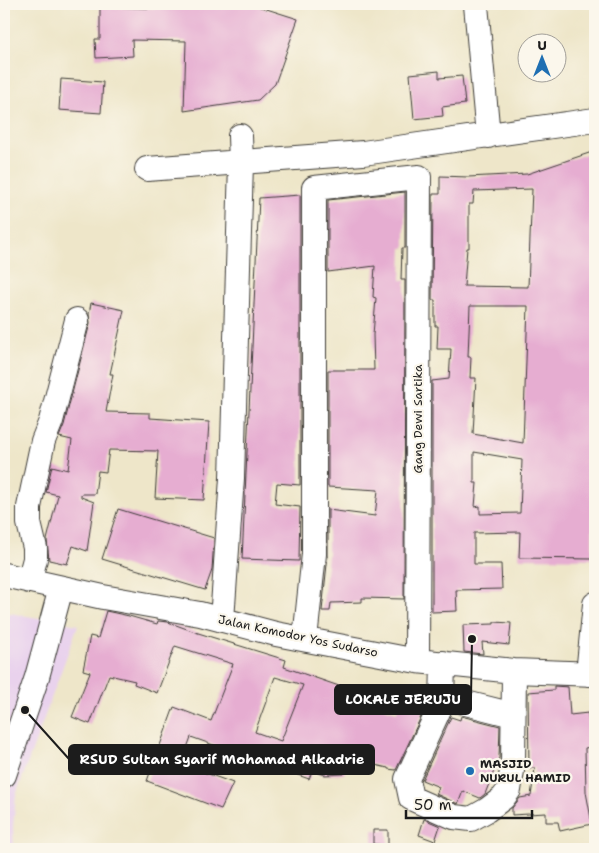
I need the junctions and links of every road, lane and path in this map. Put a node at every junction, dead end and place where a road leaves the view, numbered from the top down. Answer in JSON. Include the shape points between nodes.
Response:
{"nodes":[{"id":1,"x":476,"y":5,"type":"dead end"},
{"id":2,"x":595,"y":120,"type":"edge"},
{"id":3,"x":240,"y":136,"type":"dead end"},
{"id":4,"x":488,"y":136,"type":"junction"},
{"id":5,"x":241,"y":163,"type":"junction"},
{"id":6,"x":147,"y":169,"type":"dead end"},
{"id":7,"x":77,"y":320,"type":"dead end"},
{"id":8,"x":4,"y":575,"type":"edge"},
{"id":9,"x":29,"y":581,"type":"junction"},
{"id":10,"x":61,"y":588,"type":"junction"},
{"id":11,"x":595,"y":604,"type":"edge"},
{"id":12,"x":222,"y":620,"type":"junction"},
{"id":13,"x":306,"y":640,"type":"junction"},
{"id":14,"x":417,"y":661,"type":"junction"},
{"id":15,"x":443,"y":664,"type":"junction"},
{"id":16,"x":514,"y":671,"type":"junction"},
{"id":17,"x":591,"y":674,"type":"edge"},
{"id":18,"x":442,"y":697,"type":"junction"},
{"id":19,"x":514,"y":715,"type":"junction"},
{"id":20,"x":10,"y":739,"type":"edge"},
{"id":21,"x":4,"y":775,"type":"edge"}],
"edges":[{"from":1,"to":4,"type":"street"},
{"from":2,"to":4,"type":"street"},
{"from":3,"to":5,"type":"street"},
{"from":4,"to":5,"type":"street","via":[[363,153]]},
{"from":5,"to":6,"type":"street"},
{"from":5,"to":12,"type":"street","via":[[232,478]]},
{"from":7,"to":9,"type":"street","via":[[51,422],[43,441],[29,507],[35,560]]},
{"from":8,"to":9,"type":"street","name":"Jalan Komodor Yos Sudarso"},
{"from":9,"to":10,"type":"street","name":"Jalan Komodor Yos Sudarso"},
{"from":10,"to":12,"type":"street","name":"Jalan Komodor Yos Sudarso"},
{"from":10,"to":20,"type":"street","via":[[37,677]]},
{"from":11,"to":17,"type":"street"},
{"from":12,"to":13,"type":"street","name":"Jalan Komodor Yos Sudarso"},
{"from":13,"to":14,"type":"street","name":"Jalan Komodor Yos Sudarso"},
{"from":13,"to":14,"type":"street","name":"Gang Dewi Sartika","via":[[314,554],[314,188],[420,177]]},
{"from":14,"to":15,"type":"street","name":"Jalan Komodor Yos Sudarso"},
{"from":15,"to":16,"type":"street","name":"Jalan Komodor Yos Sudarso"},
{"from":15,"to":18,"type":"street"},
{"from":16,"to":17,"type":"street","name":"Jalan Komodor Yos Sudarso"},
{"from":16,"to":19,"type":"street"},
{"from":18,"to":19,"type":"street"},
{"from":18,"to":19,"type":"street","via":[[407,779],[408,789],[411,798],[454,817],[471,819],[503,798],[509,790]]},
{"from":20,"to":21,"type":"street"}]}
